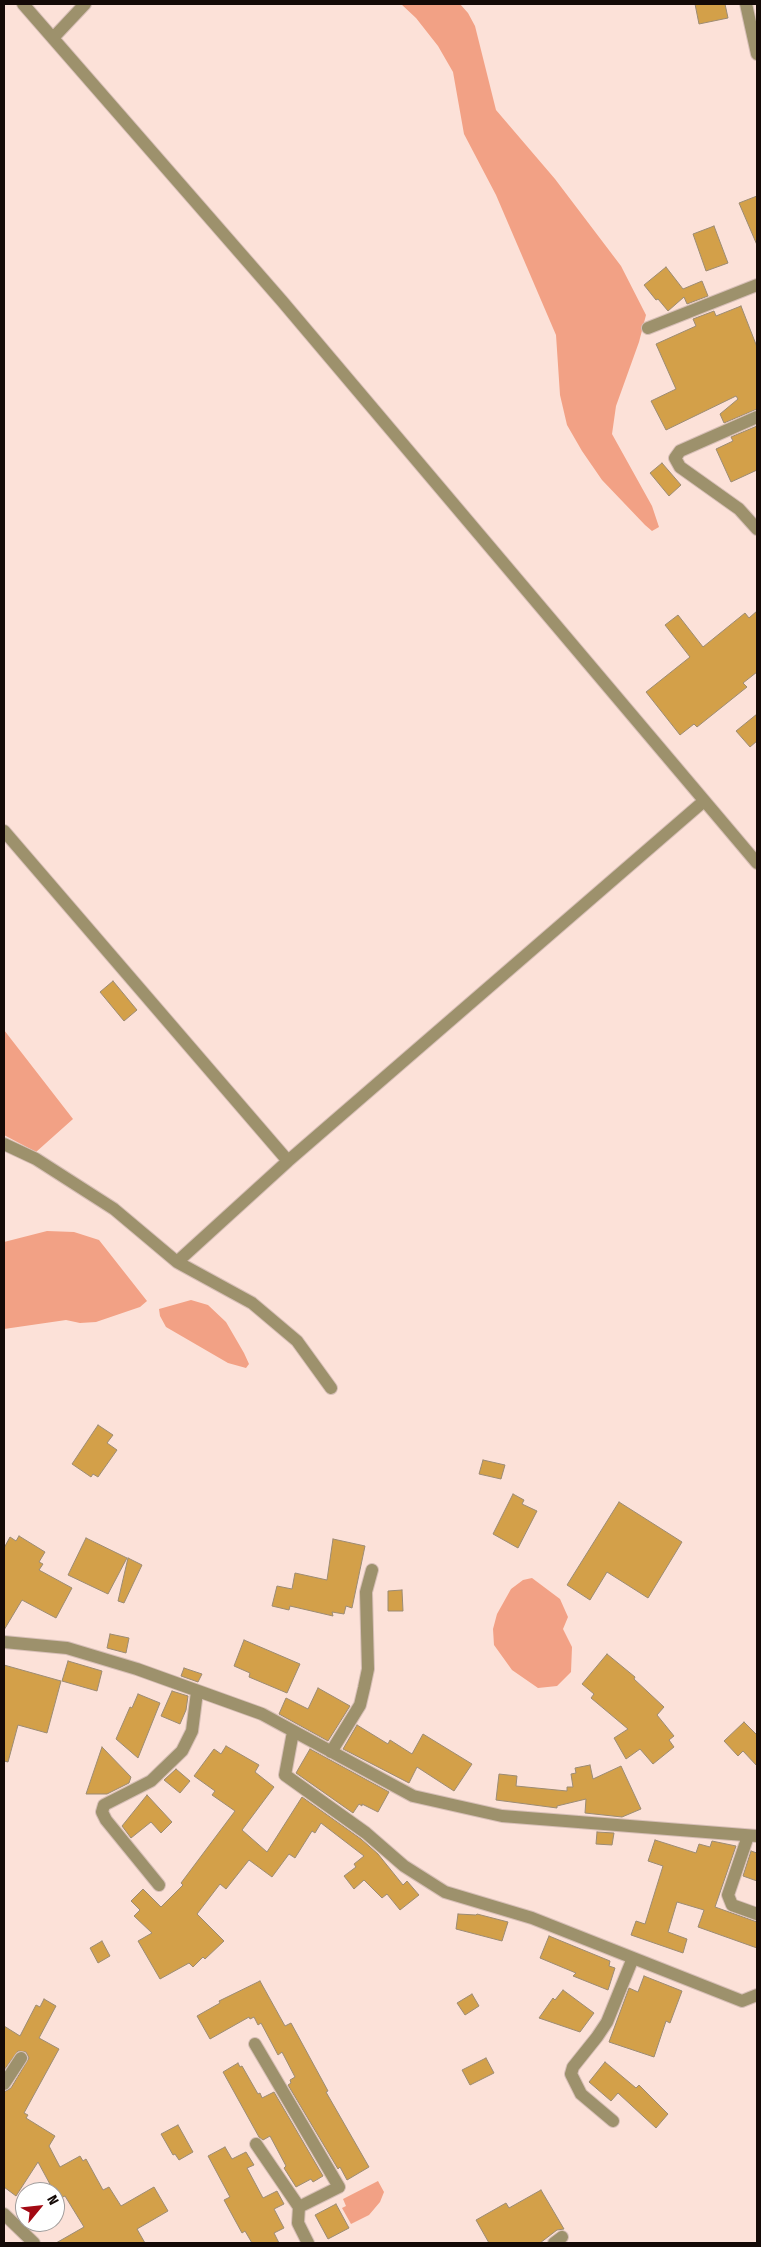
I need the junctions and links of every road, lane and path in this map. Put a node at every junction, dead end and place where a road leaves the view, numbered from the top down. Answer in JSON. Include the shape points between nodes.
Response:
{"nodes":[{"id":1,"x":23,"y":4,"type":"edge"},
{"id":2,"x":85,"y":4,"type":"edge"},
{"id":3,"x":746,"y":4,"type":"edge"},
{"id":4,"x":52,"y":38,"type":"junction"},
{"id":5,"x":757,"y":54,"type":"edge"},
{"id":6,"x":757,"y":285,"type":"edge"},
{"id":7,"x":648,"y":328,"type":"dead end"},
{"id":8,"x":757,"y":417,"type":"edge"},
{"id":9,"x":757,"y":529,"type":"edge"},
{"id":10,"x":704,"y":801,"type":"junction"},
{"id":11,"x":4,"y":831,"type":"edge"},
{"id":12,"x":757,"y":863,"type":"edge"},
{"id":13,"x":4,"y":1144,"type":"edge"},
{"id":14,"x":288,"y":1160,"type":"junction"},
{"id":15,"x":177,"y":1262,"type":"junction"},
{"id":16,"x":331,"y":1388,"type":"dead end"},
{"id":17,"x":372,"y":1570,"type":"dead end"},
{"id":18,"x":4,"y":1642,"type":"edge"},
{"id":19,"x":197,"y":1692,"type":"junction"},
{"id":20,"x":293,"y":1732,"type":"junction"},
{"id":21,"x":331,"y":1752,"type":"junction"},
{"id":22,"x":752,"y":1836,"type":"edge"},
{"id":23,"x":160,"y":1885,"type":"dead end"},
{"id":24,"x":757,"y":1914,"type":"edge"},
{"id":25,"x":632,"y":1958,"type":"junction"},
{"id":26,"x":757,"y":1995,"type":"edge"},
{"id":27,"x":255,"y":2044,"type":"dead end"},
{"id":28,"x":21,"y":2058,"type":"dead end"},
{"id":29,"x":4,"y":2084,"type":"edge"},
{"id":30,"x":613,"y":2121,"type":"dead end"},
{"id":31,"x":256,"y":2144,"type":"dead end"},
{"id":32,"x":299,"y":2207,"type":"junction"},
{"id":33,"x":4,"y":2214,"type":"edge"},
{"id":34,"x":34,"y":2243,"type":"edge"},
{"id":35,"x":308,"y":2243,"type":"edge"}],
"edges":[{"from":1,"to":4,"type":"street"},
{"from":2,"to":4,"type":"street"},
{"from":3,"to":5,"type":"street"},
{"from":4,"to":10,"type":"street","via":[[282,301]]},
{"from":6,"to":7,"type":"street"},
{"from":8,"to":9,"type":"street","via":[[680,451],[675,458],[680,467],[734,504]]},
{"from":10,"to":12,"type":"street"},
{"from":10,"to":14,"type":"street"},
{"from":11,"to":14,"type":"street"},
{"from":13,"to":15,"type":"street","via":[[36,1159],[114,1209]]},
{"from":14,"to":15,"type":"street"},
{"from":15,"to":16,"type":"street","via":[[252,1304],[297,1341]]},
{"from":17,"to":21,"type":"street","via":[[366,1592],[368,1669],[364,1688],[360,1705]]},
{"from":18,"to":19,"type":"street","via":[[67,1648],[137,1668]]},
{"from":19,"to":20,"type":"street","via":[[262,1714]]},
{"from":19,"to":23,"type":"street","via":[[192,1731],[182,1751],[151,1782],[104,1805],[102,1812]]},
{"from":20,"to":21,"type":"street"},
{"from":20,"to":25,"type":"street","via":[[285,1775],[366,1833],[404,1866],[445,1892],[532,1918]]},
{"from":21,"to":22,"type":"street","via":[[414,1796],[502,1816]]},
{"from":22,"to":24,"type":"street","via":[[728,1895],[732,1906]]},
{"from":25,"to":26,"type":"street","via":[[742,2001]]},
{"from":25,"to":30,"type":"street","via":[[607,2022],[571,2074],[581,2094]]},
{"from":27,"to":32,"type":"street","via":[[339,2187]]},
{"from":28,"to":29,"type":"street"},
{"from":31,"to":32,"type":"street"},
{"from":32,"to":35,"type":"street","via":[[298,2223]]},
{"from":33,"to":34,"type":"street"}]}
